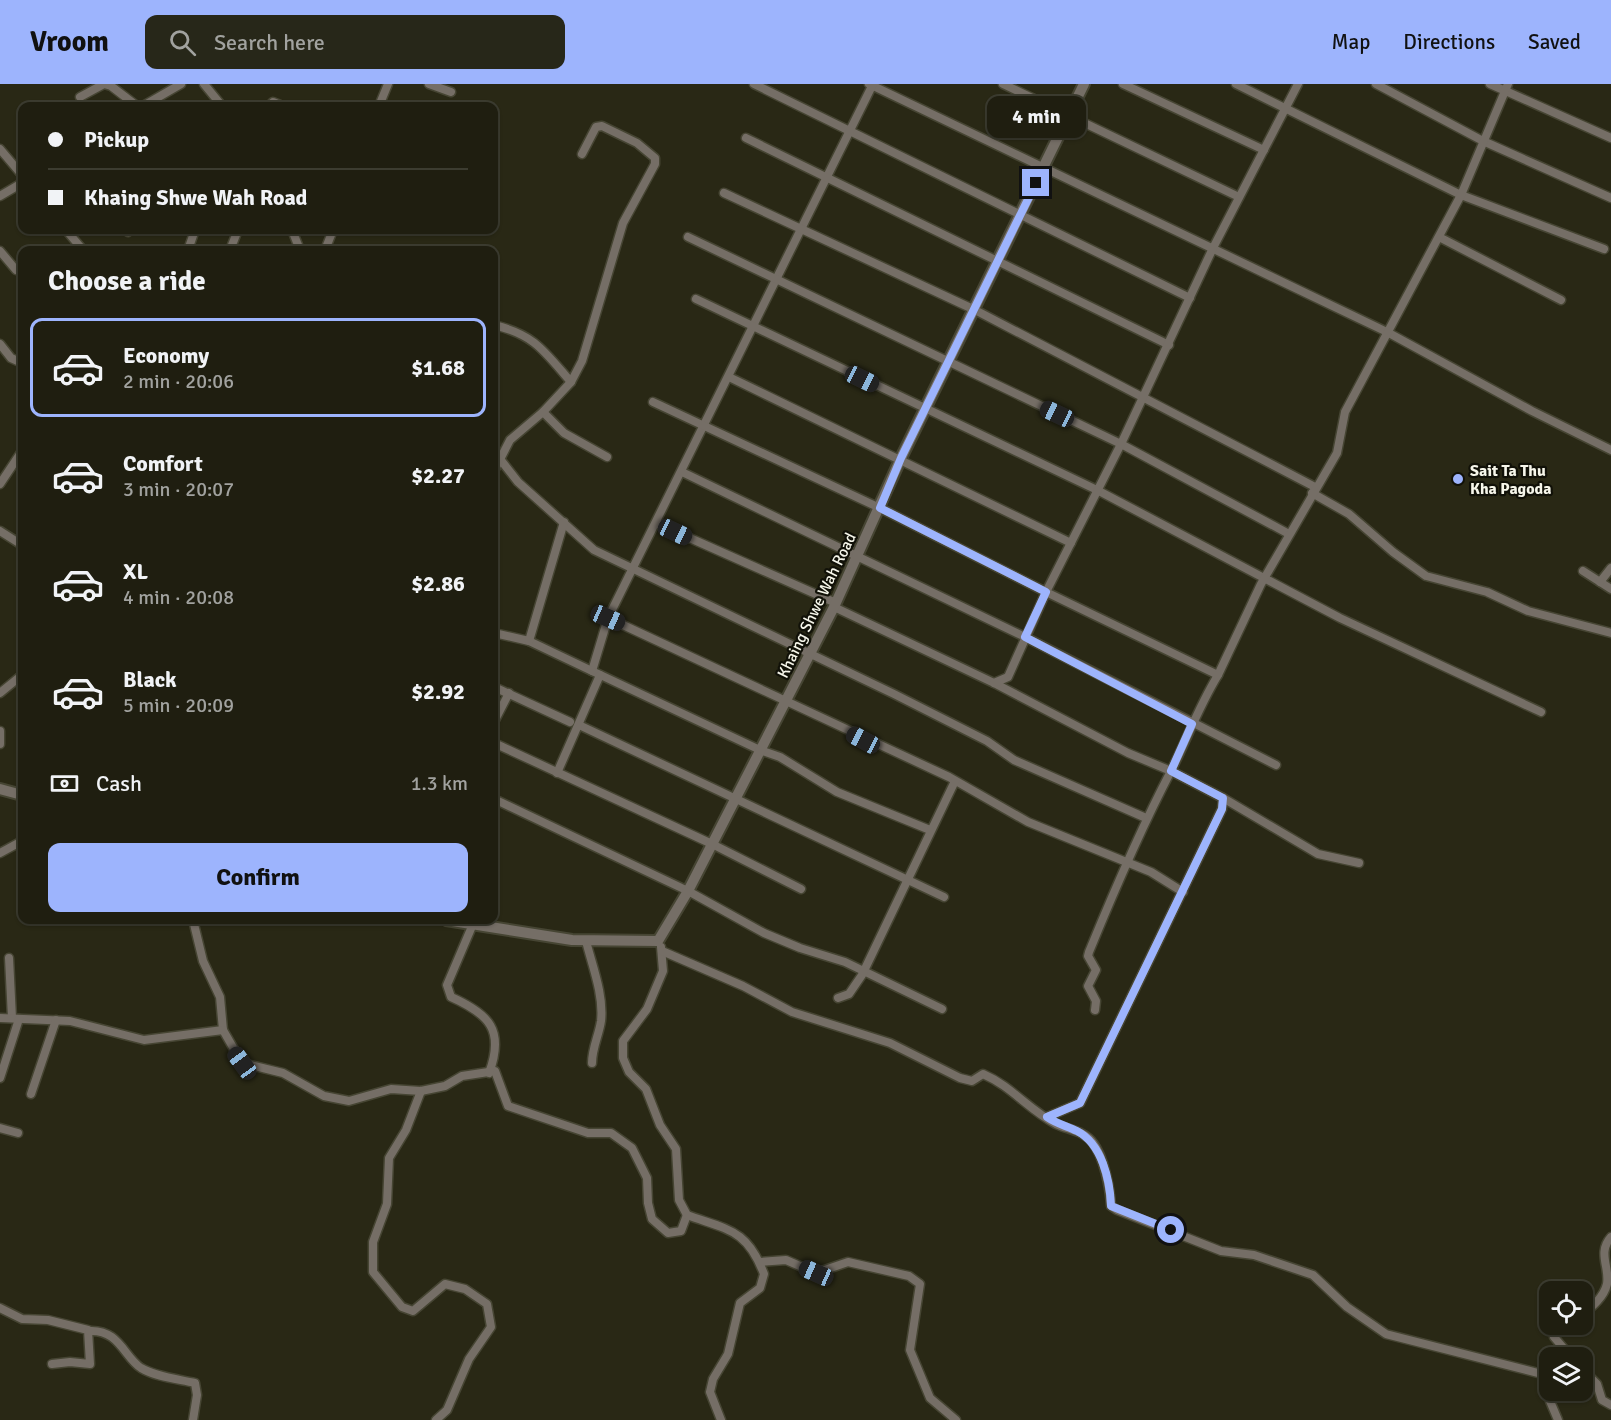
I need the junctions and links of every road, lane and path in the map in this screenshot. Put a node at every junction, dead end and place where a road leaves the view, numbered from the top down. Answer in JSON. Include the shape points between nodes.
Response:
{"nodes":[{"id":1,"x":181,"y":84,"type":"edge"},
{"id":2,"x":204,"y":84,"type":"edge"},
{"id":3,"x":388,"y":84,"type":"edge"},
{"id":4,"x":429,"y":84,"type":"edge"},
{"id":5,"x":754,"y":84,"type":"edge"},
{"id":6,"x":871,"y":84,"type":"edge"},
{"id":7,"x":1003,"y":84,"type":"edge"},
{"id":8,"x":1084,"y":84,"type":"edge"},
{"id":9,"x":1123,"y":84,"type":"edge"},
{"id":10,"x":1236,"y":84,"type":"edge"},
{"id":11,"x":1298,"y":84,"type":"edge"},
{"id":12,"x":1376,"y":84,"type":"edge"},
{"id":13,"x":1490,"y":84,"type":"edge"},
{"id":14,"x":1506,"y":87,"type":"edge"},
{"id":15,"x":451,"y":92,"type":"dead end"},
{"id":16,"x":80,"y":97,"type":"dead end"},
{"id":17,"x":131,"y":102,"type":"edge"},
{"id":18,"x":150,"y":102,"type":"edge"},
{"id":19,"x":219,"y":102,"type":"edge"},
{"id":20,"x":381,"y":102,"type":"edge"},
{"id":21,"x":1287,"y":109,"type":"junction"},
{"id":22,"x":1068,"y":116,"type":"junction"},
{"id":23,"x":849,"y":131,"type":"junction"},
{"id":24,"x":746,"y":138,"type":"dead end"},
{"id":25,"x":1611,"y":138,"type":"edge"},
{"id":26,"x":1483,"y":141,"type":"junction"},
{"id":27,"x":0,"y":149,"type":"edge"},
{"id":28,"x":1264,"y":150,"type":"junction"},
{"id":29,"x":582,"y":154,"type":"dead end"},
{"id":30,"x":1043,"y":167,"type":"junction"},
{"id":31,"x":18,"y":170,"type":"edge"},
{"id":32,"x":826,"y":177,"type":"junction"},
{"id":33,"x":18,"y":185,"type":"edge"},
{"id":34,"x":724,"y":194,"type":"dead end"},
{"id":35,"x":1461,"y":195,"type":"junction"},
{"id":36,"x":0,"y":196,"type":"edge"},
{"id":37,"x":1239,"y":197,"type":"junction"},
{"id":38,"x":1611,"y":198,"type":"edge"},
{"id":39,"x":1020,"y":215,"type":"junction"},
{"id":40,"x":802,"y":228,"type":"junction"},
{"id":41,"x":69,"y":234,"type":"edge"},
{"id":42,"x":688,"y":237,"type":"dead end"},
{"id":43,"x":1439,"y":237,"type":"junction"},
{"id":44,"x":80,"y":246,"type":"edge"},
{"id":45,"x":1213,"y":248,"type":"junction"},
{"id":46,"x":1604,"y":249,"type":"dead end"},
{"id":47,"x":0,"y":251,"type":"edge"},
{"id":48,"x":998,"y":262,"type":"junction"},
{"id":49,"x":16,"y":270,"type":"dead end"},
{"id":50,"x":778,"y":279,"type":"junction"},
{"id":51,"x":1190,"y":298,"type":"junction"},
{"id":52,"x":696,"y":299,"type":"dead end"},
{"id":53,"x":1561,"y":300,"type":"dead end"},
{"id":54,"x":975,"y":310,"type":"junction"},
{"id":55,"x":498,"y":326,"type":"edge"},
{"id":56,"x":754,"y":327,"type":"junction"},
{"id":57,"x":1387,"y":332,"type":"junction"},
{"id":58,"x":0,"y":344,"type":"edge"},
{"id":59,"x":1169,"y":345,"type":"junction"},
{"id":60,"x":18,"y":361,"type":"edge"},
{"id":61,"x":950,"y":363,"type":"junction"},
{"id":62,"x":729,"y":376,"type":"junction"},
{"id":63,"x":571,"y":382,"type":"junction"},
{"id":64,"x":1144,"y":397,"type":"junction"},
{"id":65,"x":653,"y":402,"type":"dead end"},
{"id":66,"x":927,"y":410,"type":"junction"},
{"id":67,"x":543,"y":412,"type":"junction"},
{"id":68,"x":705,"y":425,"type":"junction"},
{"id":69,"x":1121,"y":444,"type":"junction"},
{"id":70,"x":1611,"y":450,"type":"edge"},
{"id":71,"x":18,"y":457,"type":"edge"},
{"id":72,"x":607,"y":457,"type":"dead end"},
{"id":73,"x":901,"y":458,"type":"junction"},
{"id":74,"x":500,"y":459,"type":"junction"},
{"id":75,"x":498,"y":463,"type":"edge"},
{"id":76,"x":682,"y":472,"type":"junction"},
{"id":77,"x":0,"y":484,"type":"edge"},
{"id":78,"x":1097,"y":490,"type":"junction"},
{"id":79,"x":1313,"y":490,"type":"junction"},
{"id":80,"x":880,"y":508,"type":"junction"},
{"id":81,"x":564,"y":522,"type":"junction"},
{"id":82,"x":656,"y":523,"type":"junction"},
{"id":83,"x":0,"y":531,"type":"edge"},
{"id":84,"x":1289,"y":534,"type":"junction"},
{"id":85,"x":18,"y":540,"type":"edge"},
{"id":86,"x":1071,"y":543,"type":"junction"},
{"id":87,"x":856,"y":555,"type":"junction"},
{"id":88,"x":1611,"y":568,"type":"edge"},
{"id":89,"x":632,"y":570,"type":"junction"},
{"id":90,"x":1582,"y":571,"type":"dead end"},
{"id":91,"x":1264,"y":578,"type":"junction"},
{"id":92,"x":1600,"y":582,"type":"junction"},
{"id":93,"x":1611,"y":589,"type":"edge"},
{"id":94,"x":1046,"y":592,"type":"junction"},
{"id":95,"x":835,"y":605,"type":"junction"},
{"id":96,"x":608,"y":618,"type":"junction"},
{"id":97,"x":1611,"y":633,"type":"edge"},
{"id":98,"x":498,"y":634,"type":"edge"},
{"id":99,"x":1025,"y":637,"type":"junction"},
{"id":100,"x":529,"y":641,"type":"junction"},
{"id":101,"x":809,"y":654,"type":"junction"},
{"id":102,"x":596,"y":673,"type":"junction"},
{"id":103,"x":1218,"y":675,"type":"junction"},
{"id":104,"x":18,"y":678,"type":"edge"},
{"id":105,"x":994,"y":683,"type":"junction"},
{"id":106,"x":498,"y":689,"type":"edge"},
{"id":107,"x":0,"y":693,"type":"edge"},
{"id":108,"x":509,"y":693,"type":"junction"},
{"id":109,"x":787,"y":700,"type":"junction"},
{"id":110,"x":1541,"y":711,"type":"dead end"},
{"id":111,"x":498,"y":714,"type":"edge"},
{"id":112,"x":574,"y":724,"type":"junction"},
{"id":113,"x":1192,"y":724,"type":"junction"},
{"id":114,"x":0,"y":731,"type":"edge"},
{"id":115,"x":0,"y":744,"type":"edge"},
{"id":116,"x":498,"y":746,"type":"edge"},
{"id":117,"x":760,"y":750,"type":"junction"},
{"id":118,"x":1276,"y":765,"type":"dead end"},
{"id":119,"x":1171,"y":771,"type":"junction"},
{"id":120,"x":557,"y":773,"type":"junction"},
{"id":121,"x":955,"y":781,"type":"junction"},
{"id":122,"x":0,"y":789,"type":"edge"},
{"id":123,"x":18,"y":794,"type":"edge"},
{"id":124,"x":736,"y":798,"type":"junction"},
{"id":125,"x":1223,"y":798,"type":"junction"},
{"id":126,"x":498,"y":801,"type":"edge"},
{"id":127,"x":1146,"y":818,"type":"junction"},
{"id":128,"x":930,"y":830,"type":"junction"},
{"id":129,"x":18,"y":843,"type":"edge"},
{"id":130,"x":712,"y":844,"type":"junction"},
{"id":131,"x":0,"y":853,"type":"edge"},
{"id":132,"x":1126,"y":862,"type":"junction"},
{"id":133,"x":1359,"y":863,"type":"dead end"},
{"id":134,"x":907,"y":880,"type":"junction"},
{"id":135,"x":801,"y":889,"type":"dead end"},
{"id":136,"x":688,"y":891,"type":"junction"},
{"id":137,"x":1183,"y":892,"type":"junction"},
{"id":138,"x":944,"y":897,"type":"dead end"},
{"id":139,"x":194,"y":924,"type":"edge"},
{"id":140,"x":473,"y":924,"type":"joint"},
{"id":141,"x":586,"y":940,"type":"junction"},
{"id":142,"x":660,"y":946,"type":"junction"},
{"id":143,"x":9,"y":958,"type":"dead end"},
{"id":144,"x":864,"y":971,"type":"junction"},
{"id":145,"x":838,"y":998,"type":"dead end"},
{"id":146,"x":942,"y":1009,"type":"dead end"},
{"id":147,"x":1095,"y":1010,"type":"dead end"},
{"id":148,"x":0,"y":1018,"type":"edge"},
{"id":149,"x":16,"y":1019,"type":"junction"},
{"id":150,"x":56,"y":1020,"type":"junction"},
{"id":151,"x":223,"y":1030,"type":"junction"},
{"id":152,"x":592,"y":1063,"type":"dead end"},
{"id":153,"x":489,"y":1073,"type":"junction"},
{"id":154,"x":0,"y":1078,"type":"edge"},
{"id":155,"x":421,"y":1091,"type":"junction"},
{"id":156,"x":31,"y":1094,"type":"dead end"},
{"id":157,"x":1047,"y":1117,"type":"junction"},
{"id":158,"x":0,"y":1128,"type":"edge"},
{"id":159,"x":18,"y":1133,"type":"dead end"},
{"id":160,"x":686,"y":1216,"type":"junction"},
{"id":161,"x":1611,"y":1237,"type":"edge"},
{"id":162,"x":760,"y":1262,"type":"junction"},
{"id":163,"x":1593,"y":1305,"type":"edge"},
{"id":164,"x":0,"y":1308,"type":"edge"},
{"id":165,"x":89,"y":1331,"type":"junction"},
{"id":166,"x":1555,"y":1335,"type":"edge"},
{"id":167,"x":1563,"y":1347,"type":"edge"},
{"id":168,"x":52,"y":1365,"type":"dead end"},
{"id":169,"x":1539,"y":1373,"type":"edge"},
{"id":170,"x":1593,"y":1381,"type":"edge"},
{"id":171,"x":1550,"y":1401,"type":"edge"},
{"id":172,"x":1611,"y":1405,"type":"edge"},
{"id":173,"x":193,"y":1420,"type":"edge"},
{"id":174,"x":436,"y":1420,"type":"edge"},
{"id":175,"x":721,"y":1420,"type":"edge"},
{"id":176,"x":956,"y":1420,"type":"edge"},
{"id":177,"x":1558,"y":1420,"type":"edge"}],
"edges":[{"from":1,"to":18,"type":"street"},
{"from":2,"to":19,"type":"street"},
{"from":3,"to":20,"type":"street"},
{"from":4,"to":15,"type":"street"},
{"from":5,"to":23,"type":"street"},
{"from":6,"to":23,"type":"street"},
{"from":6,"to":30,"type":"street"},
{"from":7,"to":22,"type":"street"},
{"from":8,"to":22,"type":"street","name":"Khaing Shwe Wah Road"},
{"from":9,"to":28,"type":"street"},
{"from":10,"to":21,"type":"street"},
{"from":11,"to":21,"type":"street"},
{"from":12,"to":26,"type":"street"},
{"from":13,"to":14,"type":"street"},
{"from":14,"to":25,"type":"street"},
{"from":14,"to":26,"type":"street"},
{"from":16,"to":17,"type":"street","via":[[104,84]]},
{"from":21,"to":28,"type":"street"},
{"from":21,"to":35,"type":"street"},
{"from":22,"to":30,"type":"street","name":"Khaing Shwe Wah Road"},
{"from":22,"to":37,"type":"street"},
{"from":23,"to":32,"type":"street"},
{"from":23,"to":39,"type":"street"},
{"from":24,"to":32,"type":"street"},
{"from":26,"to":35,"type":"street"},
{"from":26,"to":38,"type":"street"},
{"from":27,"to":31,"type":"street"},
{"from":28,"to":37,"type":"street"},
{"from":29,"to":63,"type":"street","via":[[596,127],[602,126],[648,151],[655,164],[623,223],[582,361]]},
{"from":30,"to":39,"type":"street","name":"Khaing Shwe Wah Road"},
{"from":30,"to":45,"type":"street"},
{"from":32,"to":40,"type":"street"},
{"from":32,"to":48,"type":"street"},
{"from":33,"to":36,"type":"street"},
{"from":34,"to":40,"type":"street"},
{"from":35,"to":43,"type":"street"},
{"from":35,"to":46,"type":"street"},
{"from":37,"to":45,"type":"street"},
{"from":39,"to":48,"type":"street","name":"Khaing Shwe Wah Road"},
{"from":39,"to":51,"type":"street"},
{"from":40,"to":50,"type":"street"},
{"from":40,"to":54,"type":"street"},
{"from":41,"to":44,"type":"street"},
{"from":42,"to":50,"type":"street"},
{"from":43,"to":53,"type":"street"},
{"from":43,"to":57,"type":"street"},
{"from":45,"to":51,"type":"street"},
{"from":45,"to":57,"type":"street"},
{"from":47,"to":49,"type":"street"},
{"from":48,"to":54,"type":"street","name":"Khaing Shwe Wah Road"},
{"from":48,"to":59,"type":"street"},
{"from":50,"to":56,"type":"street"},
{"from":50,"to":61,"type":"street"},
{"from":51,"to":59,"type":"street"},
{"from":52,"to":56,"type":"street"},
{"from":54,"to":61,"type":"street","name":"Khaing Shwe Wah Road"},
{"from":54,"to":64,"type":"street"},
{"from":55,"to":63,"type":"street","via":[[534,340]]},
{"from":56,"to":62,"type":"street"},
{"from":56,"to":66,"type":"street"},
{"from":57,"to":70,"type":"street"},
{"from":57,"to":79,"type":"street","via":[[1345,412],[1337,453]]},
{"from":58,"to":60,"type":"street"},
{"from":59,"to":64,"type":"street"},
{"from":61,"to":66,"type":"street","name":"Khaing Shwe Wah Road"},
{"from":61,"to":69,"type":"street"},
{"from":62,"to":68,"type":"street"},
{"from":62,"to":73,"type":"street"},
{"from":63,"to":67,"type":"street"},
{"from":64,"to":69,"type":"street"},
{"from":64,"to":79,"type":"street"},
{"from":65,"to":68,"type":"street"},
{"from":66,"to":73,"type":"street","name":"Khaing Shwe Wah Road"},
{"from":66,"to":78,"type":"street"},
{"from":67,"to":72,"type":"street","via":[[564,433]]},
{"from":67,"to":74,"type":"street","via":[[510,440]]},
{"from":68,"to":76,"type":"street"},
{"from":68,"to":80,"type":"street"},
{"from":69,"to":78,"type":"street"},
{"from":69,"to":84,"type":"street"},
{"from":71,"to":77,"type":"street"},
{"from":73,"to":80,"type":"street","name":"Khaing Shwe Wah Road"},
{"from":73,"to":86,"type":"street"},
{"from":74,"to":75,"type":"street"},
{"from":74,"to":81,"type":"street","via":[[519,482]]},
{"from":76,"to":82,"type":"street"},
{"from":76,"to":87,"type":"street"},
{"from":78,"to":86,"type":"street"},
{"from":78,"to":91,"type":"street"},
{"from":79,"to":84,"type":"street"},
{"from":79,"to":97,"type":"street","via":[[1426,576],[1487,592],[1528,611]]},
{"from":80,"to":87,"type":"street","name":"Khaing Shwe Wah Road"},
{"from":80,"to":94,"type":"street"},
{"from":81,"to":89,"type":"street","via":[[594,550]]},
{"from":81,"to":100,"type":"street"},
{"from":82,"to":89,"type":"street"},
{"from":82,"to":95,"type":"street"},
{"from":83,"to":85,"type":"street"},
{"from":84,"to":91,"type":"street"},
{"from":86,"to":94,"type":"street"},
{"from":87,"to":95,"type":"street","name":"Khaing Shwe Wah Road"},
{"from":87,"to":99,"type":"street"},
{"from":88,"to":92,"type":"street"},
{"from":89,"to":96,"type":"street"},
{"from":89,"to":101,"type":"street"},
{"from":90,"to":92,"type":"street"},
{"from":91,"to":103,"type":"street"},
{"from":91,"to":110,"type":"street","via":[[1340,618]]},
{"from":92,"to":93,"type":"street"},
{"from":94,"to":99,"type":"street"},
{"from":94,"to":103,"type":"street"},
{"from":95,"to":101,"type":"street","name":"Khaing Shwe Wah Road"},
{"from":95,"to":105,"type":"street"},
{"from":96,"to":102,"type":"street"},
{"from":96,"to":109,"type":"street"},
{"from":98,"to":100,"type":"street"},
{"from":99,"to":105,"type":"street","via":[[1008,677]]},
{"from":99,"to":113,"type":"street"},
{"from":100,"to":102,"type":"street"},
{"from":101,"to":109,"type":"street","name":"Khaing Shwe Wah Road"},
{"from":101,"to":127,"type":"street","via":[[987,741],[1014,760]]},
{"from":102,"to":112,"type":"street"},
{"from":102,"to":117,"type":"street"},
{"from":103,"to":113,"type":"street"},
{"from":104,"to":107,"type":"street"},
{"from":105,"to":119,"type":"street","via":[[1128,753]]},
{"from":106,"to":108,"type":"street"},
{"from":108,"to":111,"type":"street"},
{"from":108,"to":112,"type":"street"},
{"from":109,"to":117,"type":"street","name":"Khaing Shwe Wah Road"},
{"from":109,"to":121,"type":"street","via":[[863,740]]},
{"from":112,"to":120,"type":"street"},
{"from":112,"to":124,"type":"street"},
{"from":113,"to":118,"type":"street"},
{"from":113,"to":119,"type":"street"},
{"from":114,"to":115,"type":"street"},
{"from":116,"to":120,"type":"street"},
{"from":117,"to":124,"type":"street","name":"Khaing Shwe Wah Road"},
{"from":117,"to":128,"type":"street","via":[[780,757],[837,792]]},
{"from":119,"to":125,"type":"street"},
{"from":119,"to":127,"type":"street"},
{"from":120,"to":130,"type":"street"},
{"from":121,"to":128,"type":"street"},
{"from":121,"to":132,"type":"street","via":[[1028,822]]},
{"from":122,"to":123,"type":"street"},
{"from":124,"to":130,"type":"street","name":"Khaing Shwe Wah Road"},
{"from":124,"to":134,"type":"street"},
{"from":125,"to":133,"type":"street","via":[[1318,854]]},
{"from":125,"to":137,"type":"street","via":[[1222,809]]},
{"from":126,"to":136,"type":"street"},
{"from":127,"to":132,"type":"street"},
{"from":128,"to":134,"type":"street"},
{"from":129,"to":131,"type":"street"},
{"from":130,"to":135,"type":"street"},
{"from":130,"to":136,"type":"street","name":"Khaing Shwe Wah Road"},
{"from":132,"to":137,"type":"street"},
{"from":132,"to":147,"type":"street","via":[[1088,956],[1096,970],[1088,986],[1096,1001]]},
{"from":134,"to":138,"type":"street"},
{"from":134,"to":144,"type":"street"},
{"from":136,"to":142,"type":"street","name":"Khaing Shwe Wah Road"},
{"from":136,"to":144,"type":"street","via":[[764,933]]},
{"from":137,"to":157,"type":"street","via":[[1080,1103]]},
{"from":139,"to":151,"type":"street","via":[[203,961],[220,997]]},
{"from":140,"to":141,"type":"street"},
{"from":140,"to":153,"type":"street","via":[[447,985],[451,997],[477,1009],[491,1026],[497,1053]]},
{"from":141,"to":142,"type":"street"},
{"from":141,"to":152,"type":"street","via":[[601,1021],[592,1048]]},
{"from":142,"to":157,"type":"street","via":[[792,1012],[890,1043],[960,1078],[972,1081],[983,1074],[1002,1082]]},
{"from":142,"to":160,"type":"street","via":[[663,971],[654,995],[623,1041],[623,1058],[629,1072],[646,1089],[660,1125],[676,1149],[679,1200]]},
{"from":143,"to":149,"type":"street"},
{"from":144,"to":145,"type":"street","via":[[849,994]]},
{"from":144,"to":146,"type":"street"},
{"from":148,"to":149,"type":"street"},
{"from":149,"to":150,"type":"street"},
{"from":149,"to":154,"type":"street"},
{"from":150,"to":151,"type":"street","via":[[144,1040]]},
{"from":150,"to":156,"type":"street"},
{"from":151,"to":155,"type":"street","via":[[242,1063],[284,1073],[324,1096],[349,1101],[391,1089]]},
{"from":153,"to":155,"type":"street","via":[[462,1076],[445,1086]]},
{"from":153,"to":160,"type":"street","via":[[495,1071],[508,1106],[588,1133],[611,1133],[632,1148],[647,1178],[652,1219],[668,1233],[681,1231]]},
{"from":155,"to":174,"type":"street","via":[[389,1158],[387,1204],[373,1242],[373,1272],[402,1307],[413,1311],[445,1284],[465,1289],[487,1304],[491,1327],[469,1359],[447,1410]]},
{"from":157,"to":169,"type":"street","via":[[1093,1143],[1110,1186],[1111,1206],[1117,1210],[1221,1251],[1254,1255],[1313,1275],[1347,1307],[1386,1334]]},
{"from":158,"to":159,"type":"street"},
{"from":160,"to":162,"type":"street","via":[[741,1235]]},
{"from":161,"to":163,"type":"street","via":[[1603,1257],[1607,1283]]},
{"from":162,"to":175,"type":"street","via":[[765,1274],[760,1288],[740,1304],[728,1354],[713,1379],[710,1392]]},
{"from":162,"to":176,"type":"street","via":[[786,1260],[816,1273],[848,1262],[909,1276],[920,1284],[910,1350],[930,1398]]},
{"from":164,"to":165,"type":"street","via":[[22,1319],[69,1323]]},
{"from":165,"to":168,"type":"street","via":[[90,1364]]},
{"from":165,"to":173,"type":"street","via":[[107,1335],[125,1348],[139,1367],[195,1383]]},
{"from":166,"to":167,"type":"street"},
{"from":170,"to":172,"type":"street","via":[[1602,1400]]},
{"from":171,"to":177,"type":"street"}]}
